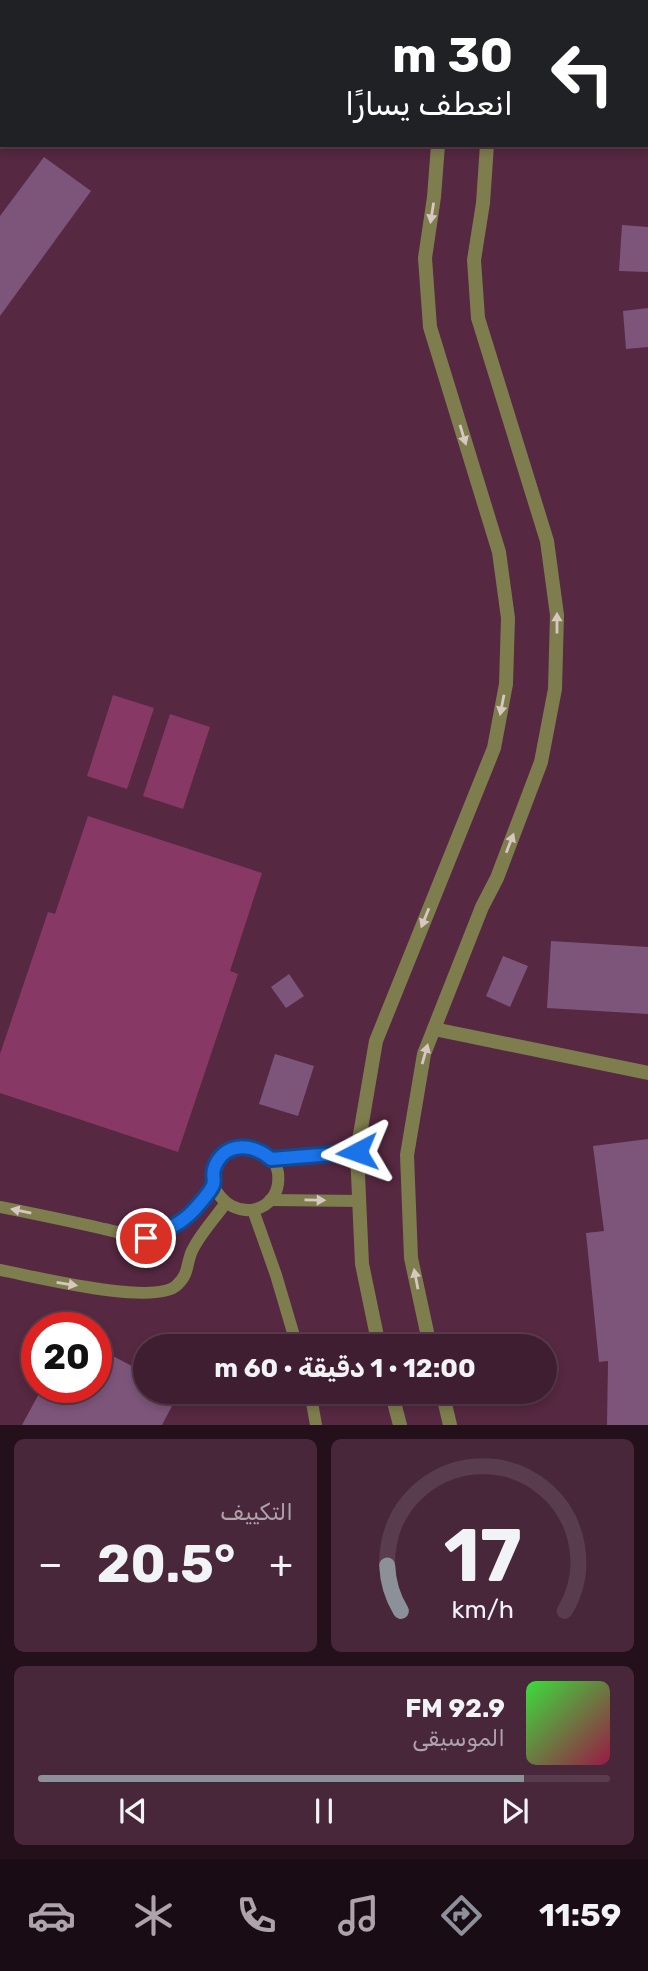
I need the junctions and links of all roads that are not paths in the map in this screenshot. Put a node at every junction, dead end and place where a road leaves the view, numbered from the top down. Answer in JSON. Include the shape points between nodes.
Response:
{"nodes":[{"id":1,"x":438,"y":147,"type":"edge"},
{"id":2,"x":487,"y":147,"type":"edge"},
{"id":3,"x":434,"y":1029,"type":"junction"},
{"id":4,"x":648,"y":1073,"type":"edge"},
{"id":5,"x":357,"y":1152,"type":"junction"},
{"id":6,"x":271,"y":1159,"type":"junction"},
{"id":7,"x":213,"y":1185,"type":"junction"},
{"id":8,"x":270,"y":1200,"type":"junction"},
{"id":9,"x":360,"y":1201,"type":"junction"},
{"id":10,"x":225,"y":1203,"type":"junction"},
{"id":11,"x":0,"y":1207,"type":"edge"},
{"id":12,"x":253,"y":1210,"type":"junction"},
{"id":13,"x":0,"y":1270,"type":"edge"},
{"id":14,"x":293,"y":1334,"type":"edge"},
{"id":15,"x":377,"y":1334,"type":"edge"},
{"id":16,"x":427,"y":1334,"type":"edge"},
{"id":17,"x":312,"y":1404,"type":"edge"},
{"id":18,"x":394,"y":1404,"type":"edge"},
{"id":19,"x":445,"y":1404,"type":"edge"},
{"id":20,"x":316,"y":1425,"type":"edge"},
{"id":21,"x":400,"y":1425,"type":"edge"},
{"id":22,"x":450,"y":1425,"type":"edge"}],
"edges":[{"from":1,"to":5,"type":"street","one_way":true,"via":[[425,258],[430,327],[499,552],[508,618],[506,684],[494,748],[376,1041]]},
{"from":3,"to":2,"type":"street","one_way":true,"via":[[541,762],[555,689],[557,615],[547,541],[478,317],[474,260]]},
{"from":3,"to":4,"type":"street"},
{"from":16,"to":3,"type":"street","one_way":true,"via":[[411,1258],[407,1155],[424,1054]]},
{"from":5,"to":6,"type":"lane"},
{"from":5,"to":9,"type":"street"},
{"from":6,"to":7,"type":"lane","via":[[246,1146],[232,1149],[213,1170]]},
{"from":6,"to":8,"type":"lane","via":[[278,1172]]},
{"from":7,"to":10,"type":"lane"},
{"from":7,"to":11,"type":"lane","one_way":true,"via":[[177,1225],[146,1238]]},
{"from":8,"to":9,"type":"lane","one_way":true},
{"from":8,"to":12,"type":"lane"},
{"from":9,"to":15,"type":"street","via":[[362,1264]]},
{"from":10,"to":12,"type":"lane","via":[[230,1208]]},
{"from":13,"to":10,"type":"lane","one_way":true,"via":[[63,1284],[161,1294],[176,1287],[188,1273],[193,1247]]},
{"from":12,"to":14,"type":"lane"},
{"from":17,"to":20,"type":"lane"},
{"from":18,"to":21,"type":"street"},
{"from":19,"to":22,"type":"street"}]}
